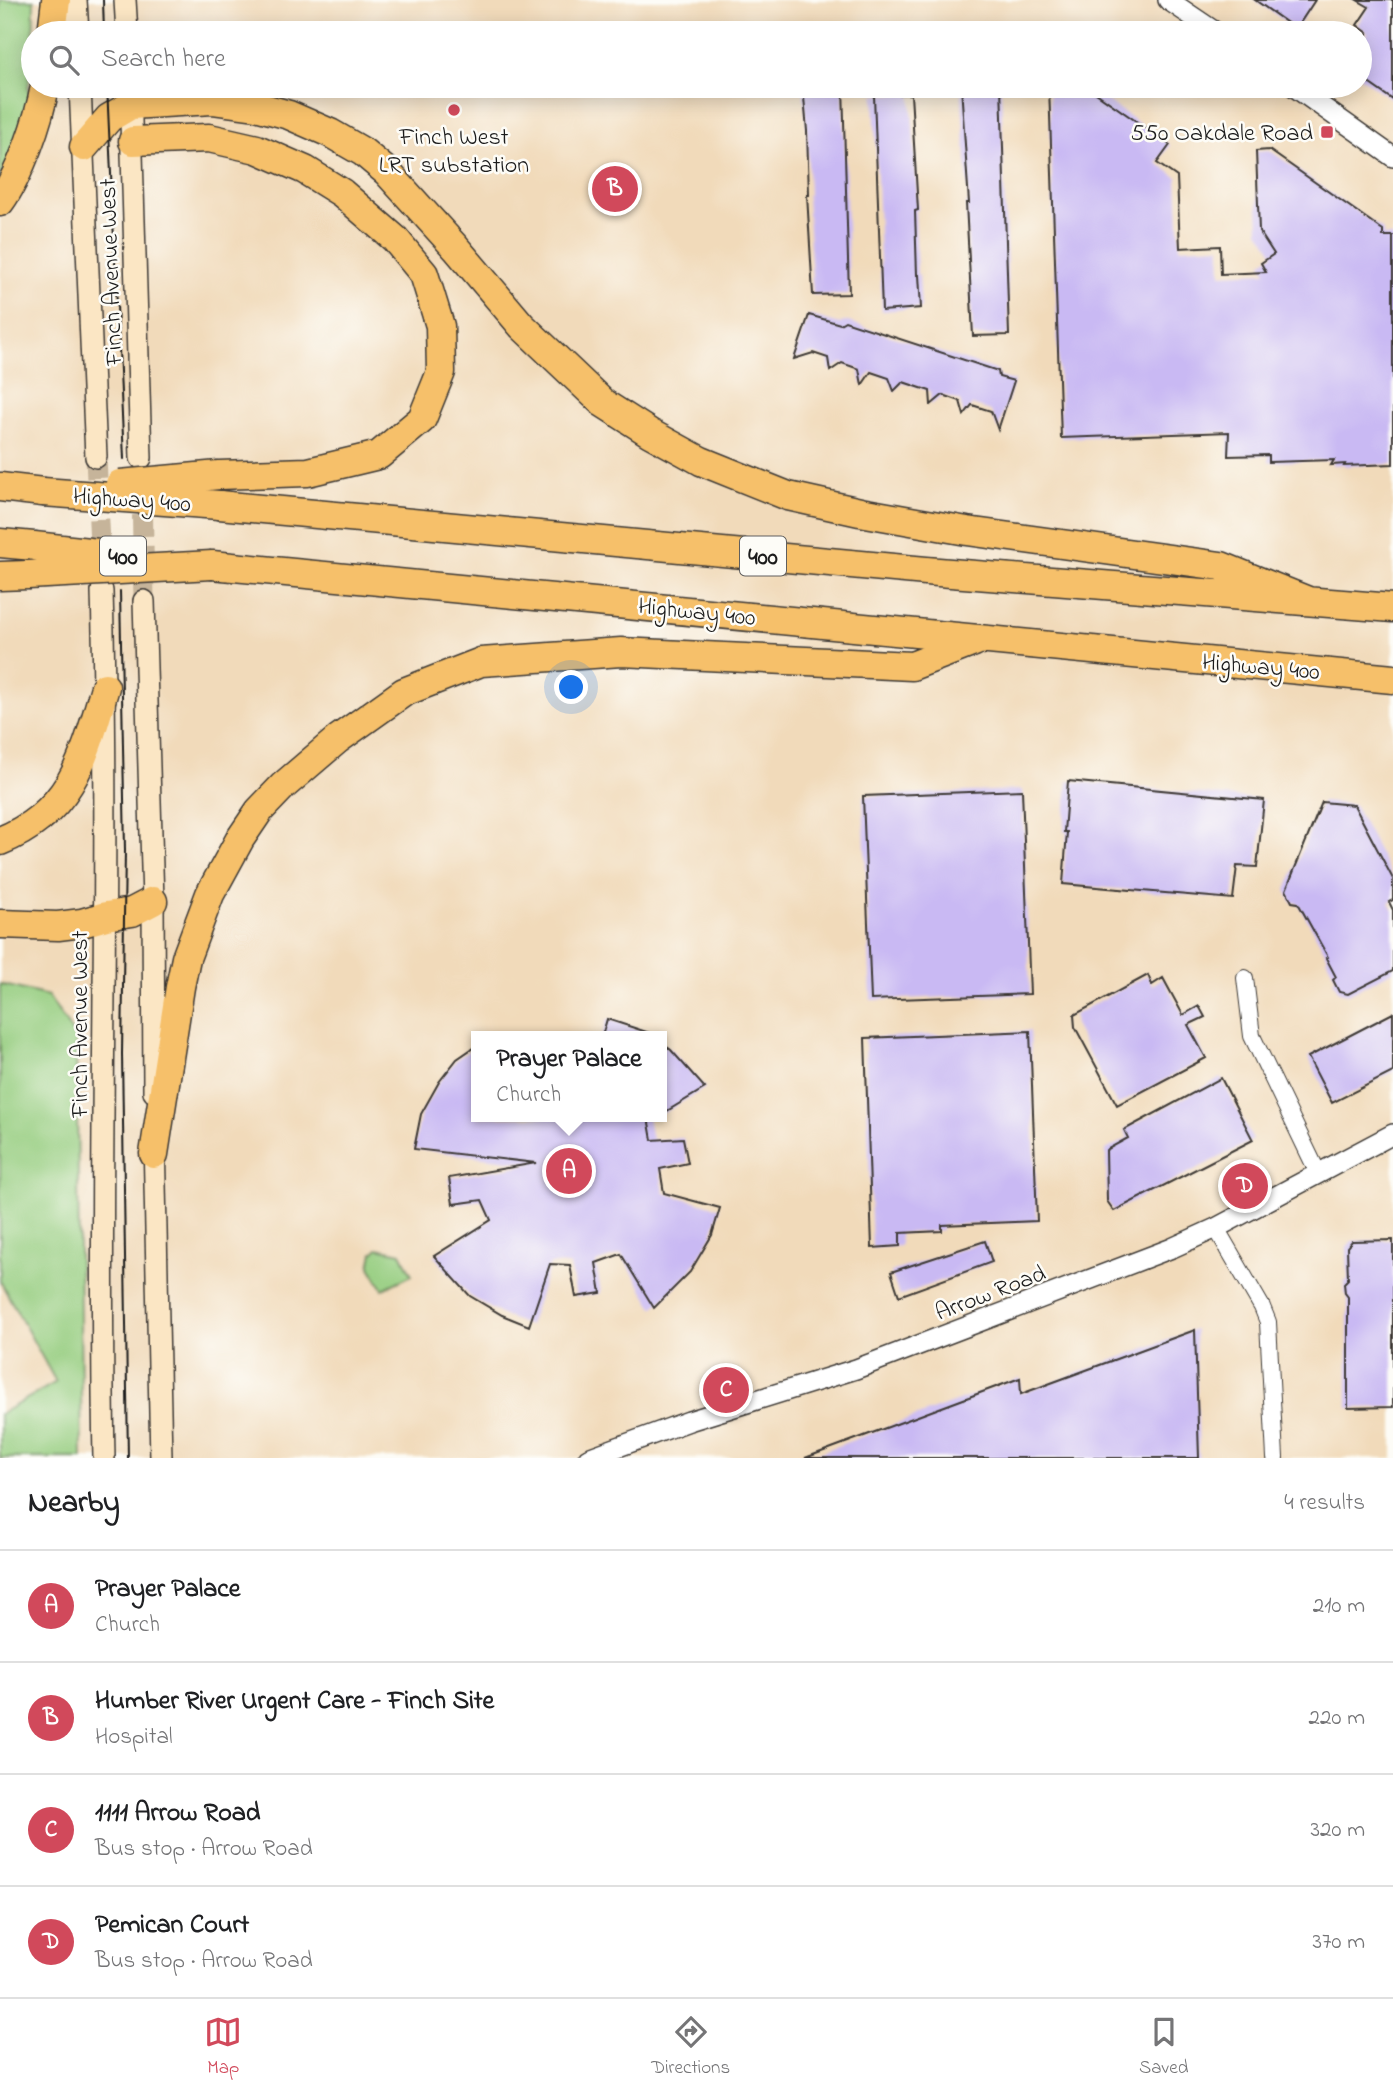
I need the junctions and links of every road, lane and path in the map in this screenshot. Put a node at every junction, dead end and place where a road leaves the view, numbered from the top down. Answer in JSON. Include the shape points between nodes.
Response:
{"nodes":[{"id":1,"x":56,"y":0,"type":"edge"},
{"id":2,"x":76,"y":0,"type":"edge"},
{"id":3,"x":125,"y":0,"type":"edge"},
{"id":4,"x":1168,"y":0,"type":"edge"},
{"id":5,"x":53,"y":21,"type":"edge"},
{"id":6,"x":77,"y":21,"type":"edge"},
{"id":7,"x":126,"y":21,"type":"edge"},
{"id":8,"x":1199,"y":21,"type":"edge"},
{"id":9,"x":42,"y":98,"type":"edge"},
{"id":10,"x":81,"y":98,"type":"edge"},
{"id":11,"x":127,"y":98,"type":"edge"},
{"id":12,"x":130,"y":98,"type":"edge"},
{"id":13,"x":179,"y":98,"type":"edge"},
{"id":14,"x":1310,"y":98,"type":"edge"},
{"id":15,"x":133,"y":141,"type":"junction"},
{"id":16,"x":84,"y":147,"type":"junction"},
{"id":17,"x":1393,"y":157,"type":"edge"},
{"id":18,"x":0,"y":202,"type":"edge"},
{"id":19,"x":96,"y":457,"type":"tunnel mouth"},
{"id":20,"x":142,"y":457,"type":"dead end"},
{"id":21,"x":0,"y":487,"type":"edge"},
{"id":22,"x":43,"y":492,"type":"junction"},
{"id":23,"x":0,"y":543,"type":"edge"},
{"id":24,"x":212,"y":565,"type":"junction"},
{"id":25,"x":0,"y":576,"type":"edge"},
{"id":26,"x":102,"y":591,"type":"tunnel mouth"},
{"id":27,"x":144,"y":601,"type":"tunnel mouth"},
{"id":28,"x":1308,"y":601,"type":"junction"},
{"id":29,"x":1393,"y":608,"type":"edge"},
{"id":30,"x":980,"y":640,"type":"junction"},
{"id":31,"x":1393,"y":679,"type":"edge"},
{"id":32,"x":105,"y":687,"type":"junction"},
{"id":33,"x":0,"y":841,"type":"edge"},
{"id":34,"x":153,"y":901,"type":"junction"},
{"id":35,"x":106,"y":916,"type":"junction"},
{"id":36,"x":0,"y":924,"type":"edge"},
{"id":37,"x":1245,"y":978,"type":"dead end"},
{"id":38,"x":1393,"y":1134,"type":"edge"},
{"id":39,"x":154,"y":1154,"type":"junction"},
{"id":40,"x":1318,"y":1173,"type":"junction"},
{"id":41,"x":1216,"y":1228,"type":"junction"},
{"id":42,"x":104,"y":1458,"type":"edge"},
{"id":43,"x":161,"y":1458,"type":"edge"},
{"id":44,"x":588,"y":1458,"type":"edge"},
{"id":45,"x":1275,"y":1458,"type":"edge"}],
"edges":[{"from":1,"to":5,"type":"highway"},
{"from":2,"to":6,"type":"main road"},
{"from":3,"to":7,"type":"main road"},
{"from":4,"to":8,"type":"street"},
{"from":9,"to":18,"type":"highway","via":[[33,132]]},
{"from":10,"to":16,"type":"main road","name":"Finch Avenue West"},
{"from":11,"to":16,"type":"highway"},
{"from":12,"to":15,"type":"main road","name":"Finch Avenue West"},
{"from":13,"to":28,"type":"highway","via":[[256,106],[289,115],[363,152],[387,172],[522,326],[595,396],[701,461],[788,496],[860,512],[1221,566]]},
{"from":14,"to":17,"type":"street"},
{"from":15,"to":20,"type":"main road","name":"Finch Avenue West"},
{"from":15,"to":22,"type":"highway","bridge":true,"via":[[209,138],[257,149],[342,193],[395,240],[424,274],[440,326],[440,372],[422,419],[379,455],[309,472],[219,475]]},
{"from":16,"to":19,"type":"main road","name":"Finch Avenue West"},
{"from":21,"to":22,"type":"highway","name":"Highway 400","number":"400"},
{"from":22,"to":28,"type":"highway","name":"Highway 400","number":"400","bridge":true},
{"from":23,"to":24,"type":"highway","name":"Highway 400","number":"400","bridge":true},
{"from":24,"to":25,"type":"highway","bridge":true},
{"from":24,"to":30,"type":"highway","name":"Highway 400","number":"400"},
{"from":26,"to":32,"type":"main road","name":"Finch Avenue West"},
{"from":27,"to":34,"type":"main road"},
{"from":28,"to":29,"type":"highway","name":"Highway 400","number":"400"},
{"from":30,"to":31,"type":"highway","name":"Highway 400","number":"400"},
{"from":30,"to":39,"type":"highway","via":[[912,666],[621,652],[481,662],[404,692],[283,786],[259,811],[209,894],[186,958]]},
{"from":32,"to":33,"type":"highway","via":[[86,753],[72,782],[41,818]]},
{"from":32,"to":35,"type":"main road","name":"Finch Avenue West"},
{"from":34,"to":35,"type":"highway","via":[[132,912]]},
{"from":34,"to":39,"type":"main road"},
{"from":35,"to":36,"type":"highway","via":[[58,926]]},
{"from":35,"to":42,"type":"main road","name":"Finch Avenue West","via":[[101,1317]]},
{"from":37,"to":40,"type":"street","via":[[1252,1036]]},
{"from":38,"to":40,"type":"street","name":"Arrow Road"},
{"from":39,"to":43,"type":"main road"},
{"from":40,"to":41,"type":"street","name":"Arrow Road"},
{"from":41,"to":44,"type":"street","name":"Arrow Road","via":[[856,1369]]},
{"from":41,"to":45,"type":"street","via":[[1268,1322]]}]}
